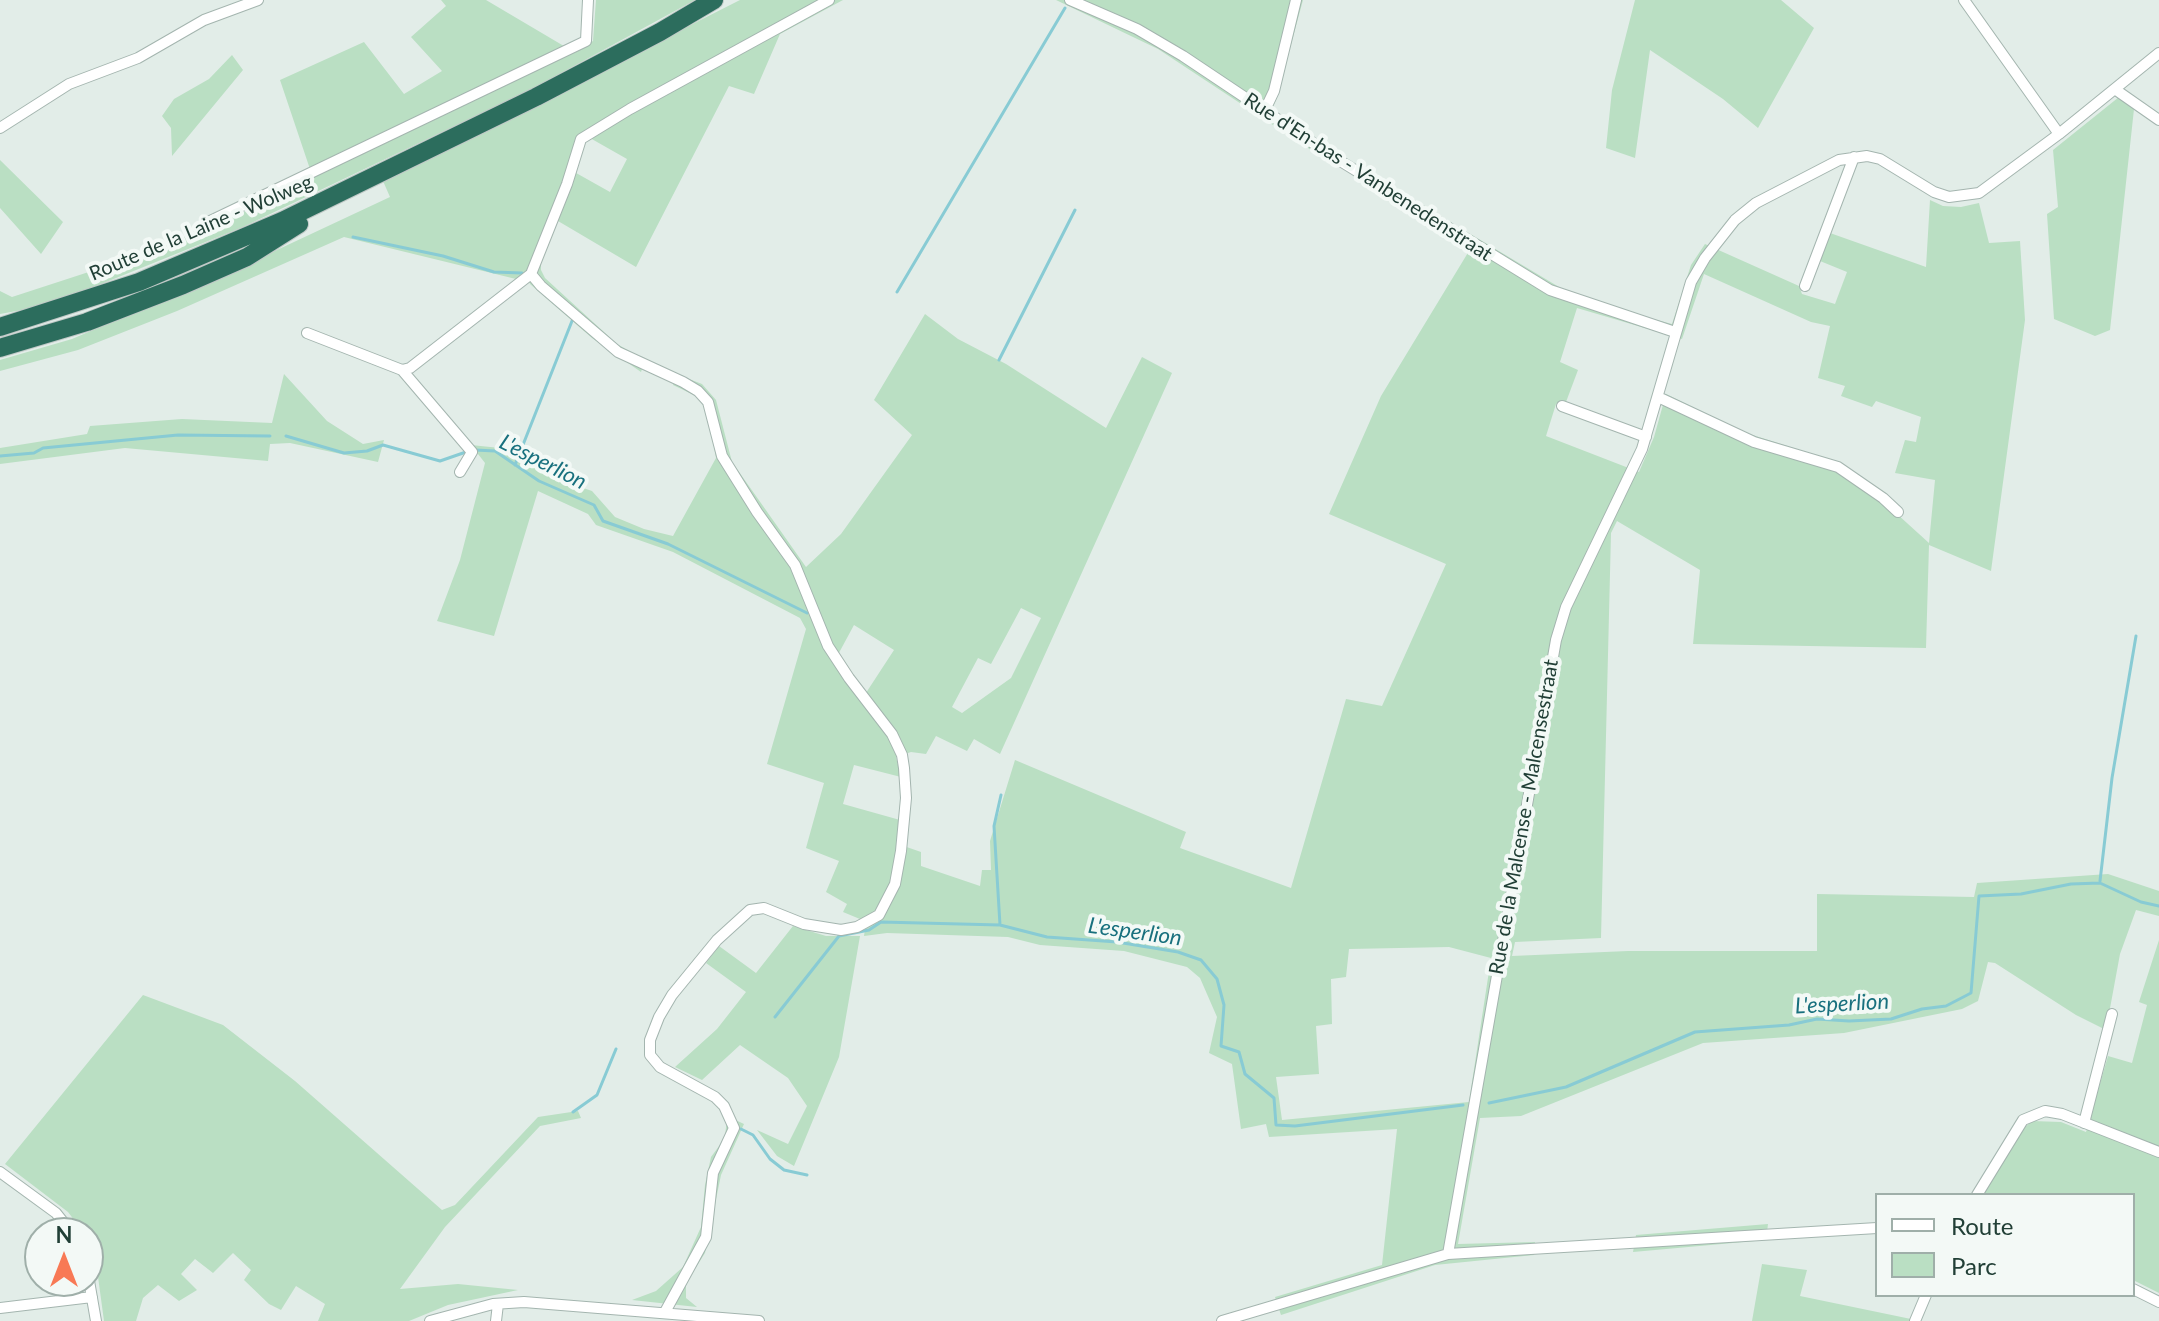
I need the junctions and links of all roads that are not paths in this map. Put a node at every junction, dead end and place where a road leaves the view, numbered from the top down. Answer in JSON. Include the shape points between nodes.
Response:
{"nodes":[{"id":1,"x":258,"y":0,"type":"edge"},
{"id":2,"x":588,"y":0,"type":"edge"},
{"id":3,"x":714,"y":0,"type":"edge"},
{"id":4,"x":829,"y":0,"type":"edge"},
{"id":5,"x":1070,"y":0,"type":"edge"},
{"id":6,"x":1296,"y":0,"type":"edge"},
{"id":7,"x":1964,"y":0,"type":"edge"},
{"id":8,"x":2159,"y":53,"type":"edge"},
{"id":9,"x":2116,"y":90,"type":"junction"},
{"id":10,"x":1264,"y":112,"type":"junction"},
{"id":11,"x":2159,"y":120,"type":"edge"},
{"id":12,"x":0,"y":128,"type":"edge"},
{"id":13,"x":2059,"y":134,"type":"junction"},
{"id":14,"x":1854,"y":157,"type":"junction"},
{"id":15,"x":370,"y":178,"type":"junction"},
{"id":16,"x":204,"y":224,"type":"dead end"},
{"id":17,"x":531,"y":274,"type":"junction"},
{"id":18,"x":1805,"y":286,"type":"dead end"},
{"id":19,"x":0,"y":327,"type":"edge"},
{"id":20,"x":1675,"y":332,"type":"junction"},
{"id":21,"x":307,"y":333,"type":"dead end"},
{"id":22,"x":0,"y":348,"type":"edge"},
{"id":23,"x":402,"y":370,"type":"junction"},
{"id":24,"x":1658,"y":397,"type":"junction"},
{"id":25,"x":1562,"y":406,"type":"dead end"},
{"id":26,"x":1646,"y":437,"type":"junction"},
{"id":27,"x":460,"y":472,"type":"dead end"},
{"id":28,"x":1898,"y":512,"type":"dead end"},
{"id":29,"x":2112,"y":1014,"type":"dead end"},
{"id":30,"x":2084,"y":1123,"type":"junction"},
{"id":31,"x":2159,"y":1152,"type":"edge"},
{"id":32,"x":0,"y":1172,"type":"edge"},
{"id":33,"x":1978,"y":1193,"type":"edge"},
{"id":34,"x":59,"y":1217,"type":"edge"},
{"id":35,"x":1875,"y":1228,"type":"edge"},
{"id":36,"x":1448,"y":1254,"type":"junction"},
{"id":37,"x":2135,"y":1290,"type":"edge"},
{"id":38,"x":92,"y":1297,"type":"joint"},
{"id":39,"x":1925,"y":1297,"type":"edge"},
{"id":40,"x":2159,"y":1302,"type":"edge"},
{"id":41,"x":498,"y":1304,"type":"junction"},
{"id":42,"x":0,"y":1308,"type":"edge"},
{"id":43,"x":665,"y":1312,"type":"junction"},
{"id":44,"x":96,"y":1321,"type":"edge"},
{"id":45,"x":430,"y":1321,"type":"edge"},
{"id":46,"x":496,"y":1321,"type":"edge"},
{"id":47,"x":759,"y":1321,"type":"edge"},
{"id":48,"x":1222,"y":1321,"type":"edge"},
{"id":49,"x":1915,"y":1321,"type":"edge"}],
"edges":[{"from":1,"to":12,"type":"street","via":[[204,20],[138,58],[69,84]]},
{"from":2,"to":16,"type":"street","via":[[586,41]]},
{"from":3,"to":15,"type":"highway","name":"Route de la Laine - Wolweg","via":[[536,97]]},
{"from":4,"to":17,"type":"street","via":[[581,139]]},
{"from":5,"to":10,"type":"street","name":"Rue d'En-bas - Vanbenedenstraat","via":[[1137,29]]},
{"from":6,"to":10,"type":"street"},
{"from":7,"to":13,"type":"street"},
{"from":8,"to":9,"type":"street"},
{"from":9,"to":11,"type":"street"},
{"from":9,"to":13,"type":"street"},
{"from":10,"to":20,"type":"street","name":"Rue d'En-bas - Vanbenedenstraat","via":[[1550,290]]},
{"from":13,"to":14,"type":"street","via":[[1990,187],[1968,196],[1934,192],[1880,159]]},
{"from":14,"to":18,"type":"street"},
{"from":14,"to":20,"type":"street","name":"Rue de la Malcense - Malcensestraat","via":[[1823,166],[1735,220],[1691,282]]},
{"from":15,"to":19,"type":"highway","name":"Route de la Laine - Wolweg","via":[[139,282]]},
{"from":15,"to":22,"type":"highway","name":"Route de la Laine - Wolweg","via":[[247,257],[87,322]]},
{"from":17,"to":23,"type":"street"},
{"from":17,"to":43,"type":"street","via":[[618,352],[683,382],[708,402],[722,456],[800,574],[834,656],[885,723],[902,755],[906,798],[901,851],[895,884],[879,915],[841,930],[804,924],[764,908],[750,910],[717,940],[659,1017],[650,1055],[660,1067],[715,1097],[734,1128],[713,1173],[706,1237]]},
{"from":20,"to":24,"type":"street","name":"Rue de la Malcense - Malcensestraat"},
{"from":21,"to":23,"type":"street"},
{"from":23,"to":27,"type":"street","via":[[472,452]]},
{"from":24,"to":26,"type":"street","name":"Rue de la Malcense - Malcensestraat"},
{"from":24,"to":28,"type":"street","via":[[1754,442],[1838,467]]},
{"from":25,"to":26,"type":"street"},
{"from":26,"to":36,"type":"street","name":"Rue de la Malcense - Malcensestraat","via":[[1566,607],[1556,640]]},
{"from":29,"to":30,"type":"street"},
{"from":30,"to":31,"type":"street"},
{"from":30,"to":33,"type":"street","via":[[2045,1111],[2023,1120]]},
{"from":32,"to":34,"type":"street"},
{"from":35,"to":36,"type":"street"},
{"from":36,"to":48,"type":"street"},
{"from":37,"to":40,"type":"street"},
{"from":38,"to":42,"type":"street"},
{"from":38,"to":44,"type":"street"},
{"from":39,"to":49,"type":"street"},
{"from":41,"to":43,"type":"street"},
{"from":41,"to":45,"type":"street"},
{"from":41,"to":46,"type":"street"},
{"from":43,"to":47,"type":"street"}]}
